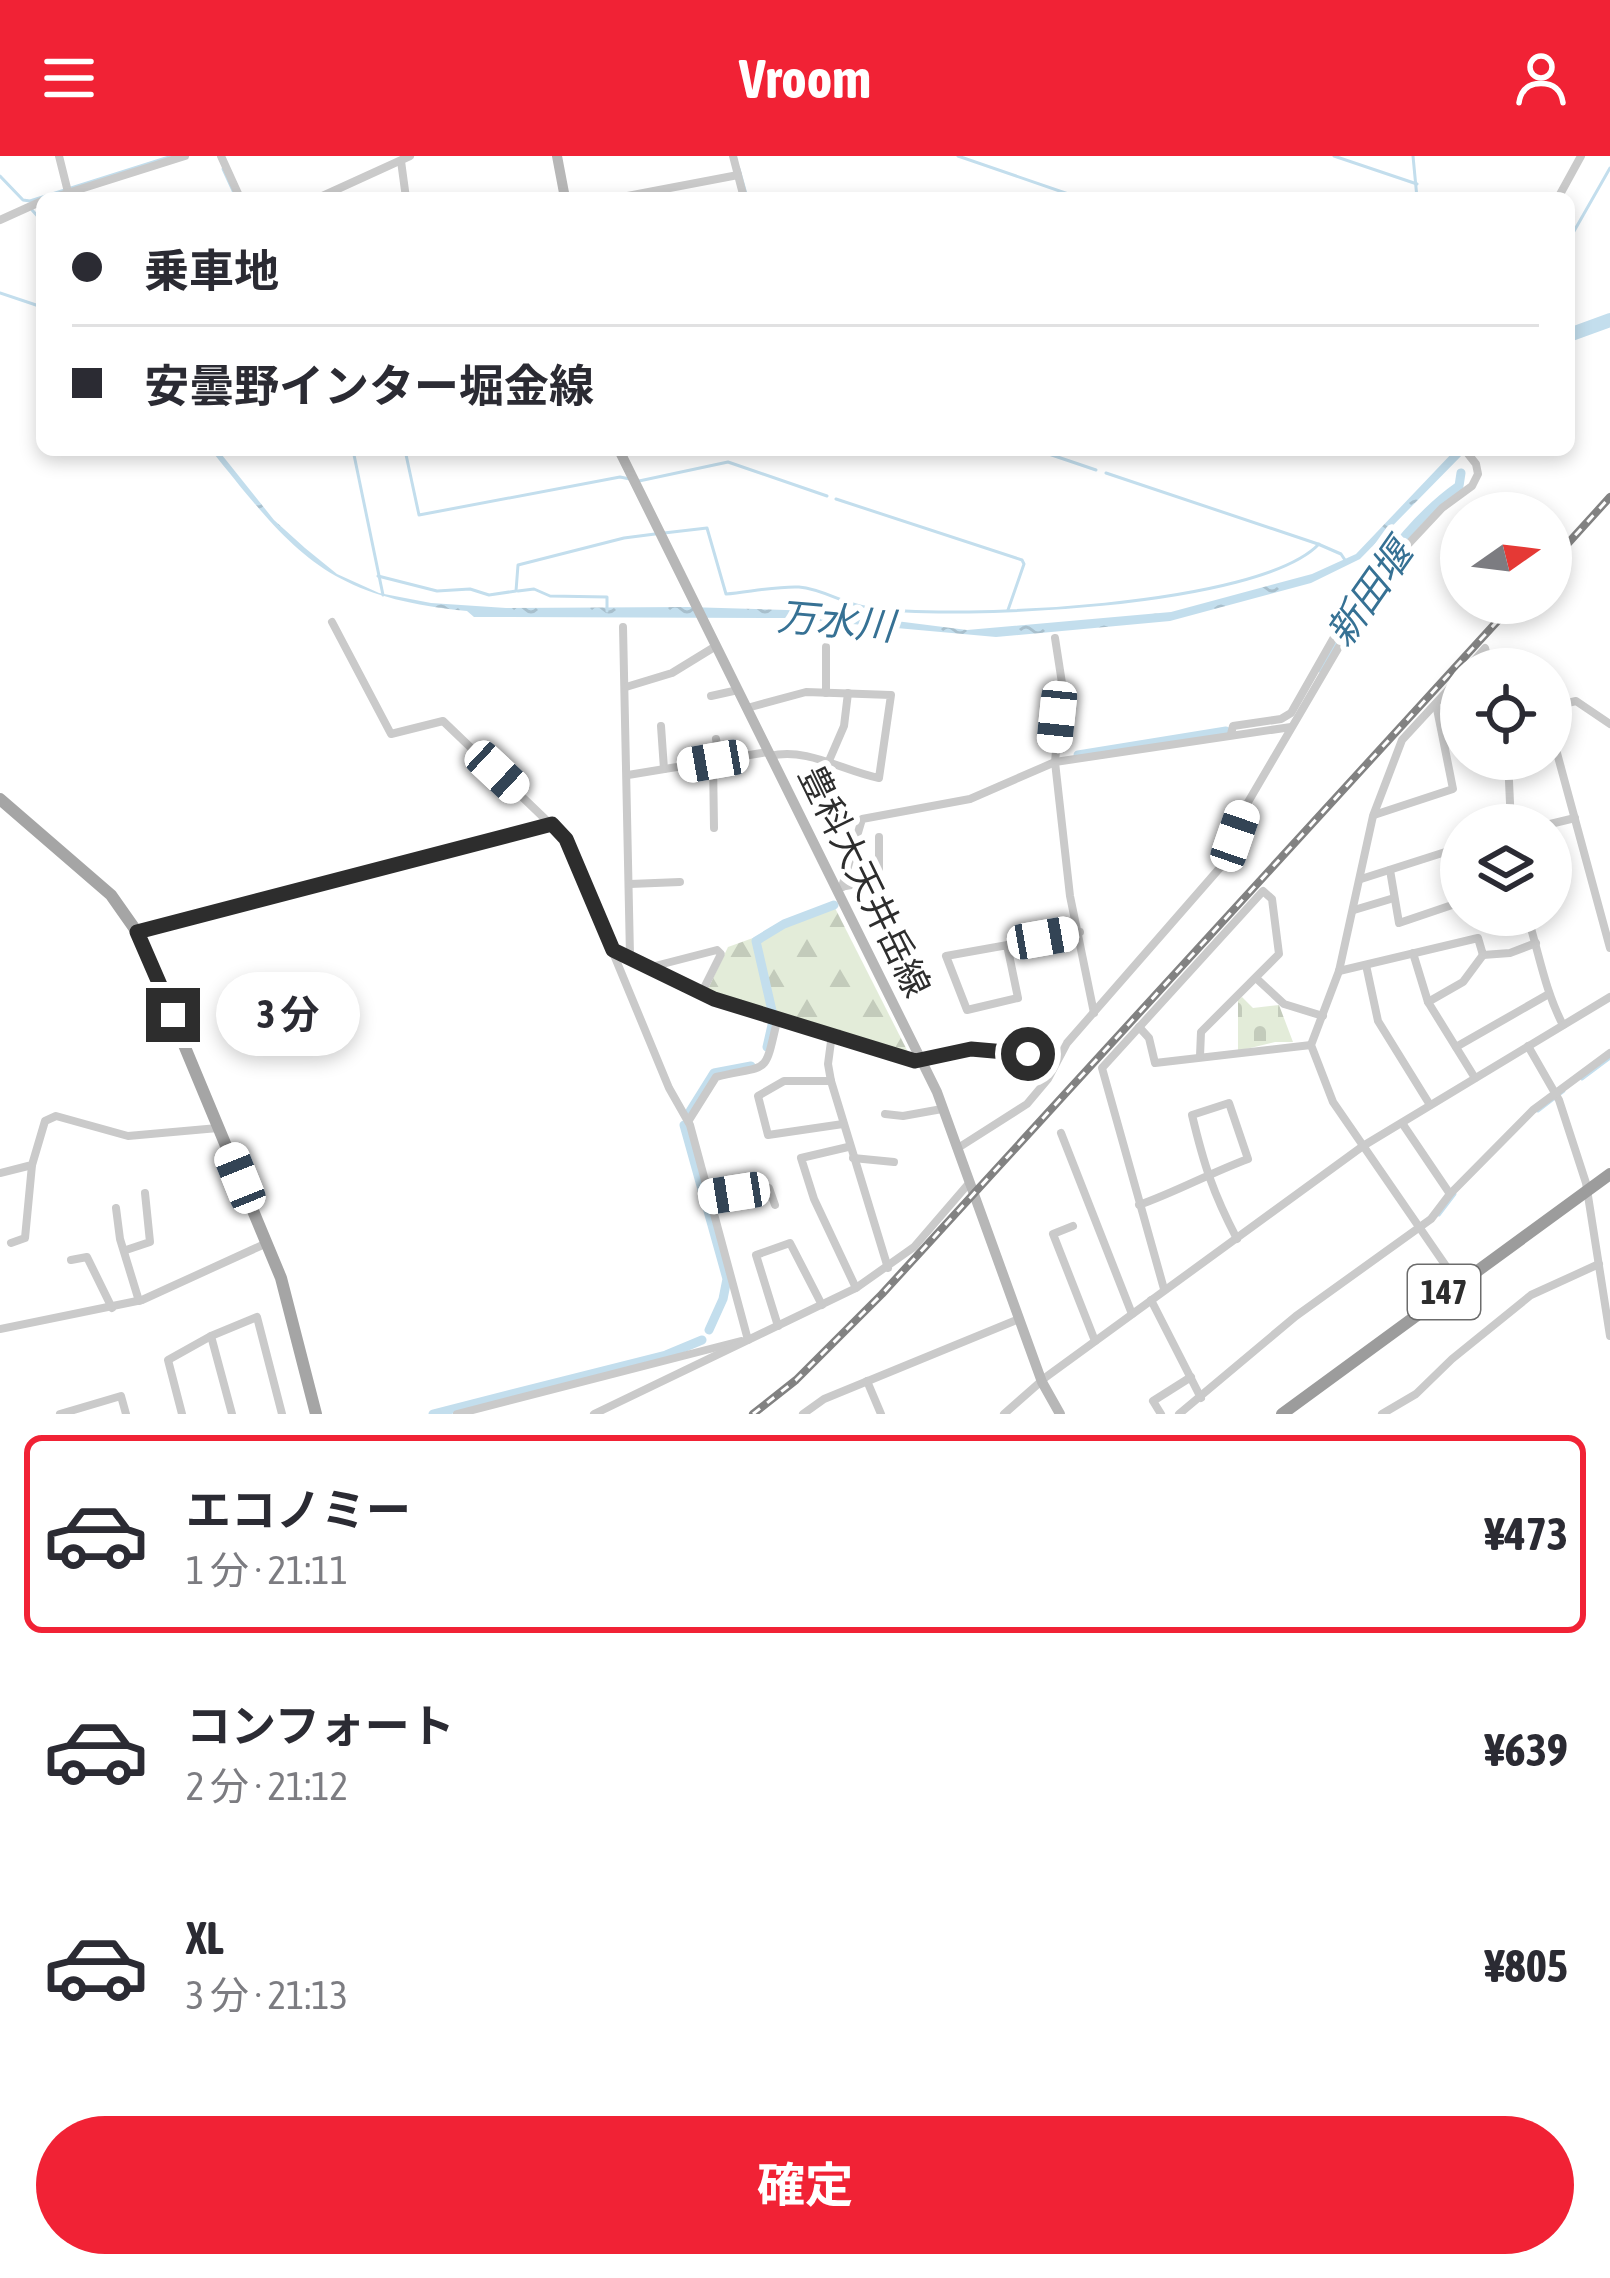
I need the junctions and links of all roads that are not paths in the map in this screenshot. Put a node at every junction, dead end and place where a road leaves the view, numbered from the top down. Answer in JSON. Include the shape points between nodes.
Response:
{"nodes":[{"id":1,"x":59,"y":156,"type":"edge"},
{"id":2,"x":185,"y":156,"type":"edge"},
{"id":3,"x":221,"y":156,"type":"edge"},
{"id":4,"x":557,"y":156,"type":"edge"},
{"id":5,"x":733,"y":156,"type":"edge"},
{"id":6,"x":1580,"y":156,"type":"edge"},
{"id":7,"x":405,"y":159,"type":"edge"},
{"id":8,"x":738,"y":175,"type":"junction"},
{"id":9,"x":68,"y":192,"type":"joint"},
{"id":10,"x":237,"y":192,"type":"edge"},
{"id":11,"x":331,"y":192,"type":"edge"},
{"id":12,"x":406,"y":192,"type":"edge"},
{"id":13,"x":564,"y":192,"type":"edge"},
{"id":14,"x":649,"y":192,"type":"edge"},
{"id":15,"x":742,"y":192,"type":"edge"},
{"id":16,"x":1561,"y":192,"type":"edge"},
{"id":17,"x":36,"y":203,"type":"edge"},
{"id":18,"x":0,"y":220,"type":"edge"},
{"id":19,"x":622,"y":456,"type":"edge"},
{"id":20,"x":1470,"y":456,"type":"edge"},
{"id":21,"x":1372,"y":562,"type":"dead end"},
{"id":22,"x":332,"y":622,"type":"dead end"},
{"id":23,"x":623,"y":627,"type":"dead end"},
{"id":24,"x":1054,"y":638,"type":"dead end"},
{"id":25,"x":716,"y":646,"type":"junction"},
{"id":26,"x":826,"y":647,"type":"dead end"},
{"id":27,"x":626,"y":687,"type":"junction"},
{"id":28,"x":738,"y":690,"type":"junction"},
{"id":29,"x":826,"y":693,"type":"junction"},
{"id":30,"x":848,"y":694,"type":"junction"},
{"id":31,"x":711,"y":696,"type":"dead end"},
{"id":32,"x":1440,"y":699,"type":"edge"},
{"id":33,"x":1572,"y":702,"type":"edge"},
{"id":34,"x":1436,"y":704,"type":"junction"},
{"id":35,"x":747,"y":708,"type":"junction"},
{"id":36,"x":1281,"y":723,"type":"junction"},
{"id":37,"x":1608,"y":723,"type":"edge"},
{"id":38,"x":661,"y":726,"type":"dead end"},
{"id":39,"x":1293,"y":728,"type":"junction"},
{"id":40,"x":1610,"y":737,"type":"edge"},
{"id":41,"x":716,"y":739,"type":"dead end"},
{"id":42,"x":769,"y":754,"type":"junction"},
{"id":43,"x":717,"y":760,"type":"junction"},
{"id":44,"x":1055,"y":762,"type":"junction"},
{"id":45,"x":828,"y":763,"type":"junction"},
{"id":46,"x":664,"y":769,"type":"junction"},
{"id":47,"x":628,"y":775,"type":"junction"},
{"id":48,"x":1565,"y":780,"type":"edge"},
{"id":49,"x":0,"y":799,"type":"edge"},
{"id":50,"x":1373,"y":816,"type":"junction"},
{"id":51,"x":1575,"y":818,"type":"junction"},
{"id":52,"x":1572,"y":819,"type":"edge"},
{"id":53,"x":552,"y":824,"type":"junction"},
{"id":54,"x":715,"y":828,"type":"dead end"},
{"id":55,"x":879,"y":837,"type":"dead end"},
{"id":56,"x":1440,"y":854,"type":"edge"},
{"id":57,"x":1390,"y":870,"type":"junction"},
{"id":58,"x":1361,"y":879,"type":"junction"},
{"id":59,"x":879,"y":880,"type":"junction"},
{"id":60,"x":680,"y":882,"type":"dead end"},
{"id":61,"x":629,"y":884,"type":"junction"},
{"id":62,"x":839,"y":888,"type":"junction"},
{"id":63,"x":1394,"y":898,"type":"junction"},
{"id":64,"x":1440,"y":909,"type":"edge"},
{"id":65,"x":1354,"y":910,"type":"junction"},
{"id":66,"x":886,"y":916,"type":"dead end"},
{"id":67,"x":137,"y":932,"type":"junction"},
{"id":68,"x":1080,"y":932,"type":"junction"},
{"id":69,"x":1534,"y":936,"type":"edge"},
{"id":70,"x":1536,"y":943,"type":"junction"},
{"id":71,"x":1006,"y":945,"type":"junction"},
{"id":72,"x":1610,"y":948,"type":"edge"},
{"id":73,"x":613,"y":950,"type":"junction"},
{"id":74,"x":1413,"y":953,"type":"junction"},
{"id":75,"x":1483,"y":955,"type":"junction"},
{"id":76,"x":630,"y":957,"type":"junction"},
{"id":77,"x":1366,"y":965,"type":"junction"},
{"id":78,"x":651,"y":967,"type":"junction"},
{"id":79,"x":1339,"y":970,"type":"junction"},
{"id":80,"x":1256,"y":978,"type":"junction"},
{"id":81,"x":701,"y":994,"type":"junction"},
{"id":82,"x":1547,"y":995,"type":"junction"},
{"id":83,"x":1610,"y":998,"type":"edge"},
{"id":84,"x":1428,"y":1002,"type":"junction"},
{"id":85,"x":1095,"y":1014,"type":"junction"},
{"id":86,"x":1323,"y":1016,"type":"junction"},
{"id":87,"x":777,"y":1021,"type":"junction"},
{"id":88,"x":1563,"y":1025,"type":"junction"},
{"id":89,"x":1139,"y":1028,"type":"junction"},
{"id":90,"x":832,"y":1034,"type":"junction"},
{"id":91,"x":1311,"y":1045,"type":"junction"},
{"id":92,"x":1528,"y":1046,"type":"junction"},
{"id":93,"x":1456,"y":1047,"type":"junction"},
{"id":94,"x":1061,"y":1053,"type":"junction"},
{"id":95,"x":1610,"y":1053,"type":"edge"},
{"id":96,"x":1200,"y":1056,"type":"junction"},
{"id":97,"x":921,"y":1062,"type":"junction"},
{"id":98,"x":1475,"y":1078,"type":"junction"},
{"id":99,"x":831,"y":1081,"type":"junction"},
{"id":100,"x":1556,"y":1094,"type":"junction"},
{"id":101,"x":1430,"y":1105,"type":"junction"},
{"id":102,"x":944,"y":1108,"type":"junction"},
{"id":103,"x":885,"y":1114,"type":"dead end"},
{"id":104,"x":689,"y":1120,"type":"junction"},
{"id":105,"x":1402,"y":1123,"type":"junction"},
{"id":106,"x":843,"y":1124,"type":"junction"},
{"id":107,"x":220,"y":1128,"type":"junction"},
{"id":108,"x":1061,"y":1133,"type":"dead end"},
{"id":109,"x":1363,"y":1146,"type":"junction"},
{"id":110,"x":849,"y":1147,"type":"junction"},
{"id":111,"x":958,"y":1148,"type":"junction"},
{"id":112,"x":853,"y":1158,"type":"junction"},
{"id":113,"x":894,"y":1162,"type":"dead end"},
{"id":114,"x":32,"y":1165,"type":"junction"},
{"id":115,"x":0,"y":1173,"type":"edge"},
{"id":116,"x":1207,"y":1174,"type":"junction"},
{"id":117,"x":1610,"y":1174,"type":"edge"},
{"id":118,"x":970,"y":1182,"type":"junction"},
{"id":119,"x":1586,"y":1190,"type":"junction"},
{"id":120,"x":145,"y":1193,"type":"dead end"},
{"id":121,"x":1450,"y":1194,"type":"junction"},
{"id":122,"x":711,"y":1197,"type":"junction"},
{"id":123,"x":776,"y":1205,"type":"dead end"},
{"id":124,"x":1139,"y":1205,"type":"junction"},
{"id":125,"x":116,"y":1208,"type":"dead end"},
{"id":126,"x":1073,"y":1226,"type":"dead end"},
{"id":127,"x":1418,"y":1228,"type":"junction"},
{"id":128,"x":1237,"y":1239,"type":"junction"},
{"id":129,"x":11,"y":1243,"type":"dead end"},
{"id":130,"x":267,"y":1243,"type":"junction"},
{"id":131,"x":126,"y":1250,"type":"junction"},
{"id":132,"x":71,"y":1260,"type":"dead end"},
{"id":133,"x":1599,"y":1264,"type":"junction"},
{"id":134,"x":888,"y":1268,"type":"junction"},
{"id":135,"x":1457,"y":1282,"type":"junction"},
{"id":136,"x":856,"y":1288,"type":"junction"},
{"id":137,"x":1165,"y":1290,"type":"junction"},
{"id":138,"x":1607,"y":1298,"type":"edge"},
{"id":139,"x":1151,"y":1300,"type":"junction"},
{"id":140,"x":140,"y":1301,"type":"junction"},
{"id":141,"x":822,"y":1305,"type":"junction"},
{"id":142,"x":112,"y":1308,"type":"junction"},
{"id":143,"x":1132,"y":1314,"type":"junction"},
{"id":144,"x":1019,"y":1319,"type":"junction"},
{"id":145,"x":778,"y":1326,"type":"junction"},
{"id":146,"x":0,"y":1329,"type":"edge"},
{"id":147,"x":211,"y":1336,"type":"junction"},
{"id":148,"x":1610,"y":1336,"type":"edge"},
{"id":149,"x":748,"y":1340,"type":"junction"},
{"id":150,"x":1095,"y":1341,"type":"junction"},
{"id":151,"x":1191,"y":1377,"type":"junction"},
{"id":152,"x":867,"y":1381,"type":"junction"},
{"id":153,"x":1042,"y":1382,"type":"junction"},
{"id":154,"x":1201,"y":1398,"type":"junction"},
{"id":155,"x":618,"y":1402,"type":"junction"},
{"id":156,"x":72,"y":1412,"type":"edge"},
{"id":157,"x":597,"y":1413,"type":"edge"},
{"id":158,"x":1182,"y":1413,"type":"edge"},
{"id":159,"x":60,"y":1414,"type":"edge"},
{"id":160,"x":126,"y":1414,"type":"edge"},
{"id":161,"x":182,"y":1414,"type":"edge"},
{"id":162,"x":232,"y":1414,"type":"edge"},
{"id":163,"x":282,"y":1414,"type":"edge"},
{"id":164,"x":316,"y":1414,"type":"edge"},
{"id":165,"x":457,"y":1414,"type":"edge"},
{"id":166,"x":623,"y":1414,"type":"edge"},
{"id":167,"x":802,"y":1414,"type":"edge"},
{"id":168,"x":880,"y":1414,"type":"edge"},
{"id":169,"x":1004,"y":1414,"type":"edge"},
{"id":170,"x":1060,"y":1414,"type":"edge"},
{"id":171,"x":1161,"y":1414,"type":"edge"},
{"id":172,"x":1282,"y":1414,"type":"edge"},
{"id":173,"x":1382,"y":1414,"type":"edge"}],
"edges":[{"from":1,"to":9,"type":"street"},
{"from":2,"to":9,"type":"street"},
{"from":3,"to":10,"type":"street"},
{"from":4,"to":13,"type":"main road"},
{"from":5,"to":8,"type":"street"},
{"from":6,"to":16,"type":"street"},
{"from":7,"to":11,"type":"street"},
{"from":7,"to":12,"type":"street"},
{"from":8,"to":14,"type":"street"},
{"from":8,"to":15,"type":"street"},
{"from":17,"to":18,"type":"street"},
{"from":19,"to":25,"type":"main road","name":"豊科大天井岳線"},
{"from":20,"to":39,"type":"street","via":[[1478,474],[1472,486],[1384,570]]},
{"from":21,"to":36,"type":"street"},
{"from":22,"to":53,"type":"street","via":[[392,734],[443,721]]},
{"from":23,"to":27,"type":"street"},
{"from":24,"to":44,"type":"street","via":[[1062,683]]},
{"from":25,"to":27,"type":"street","via":[[672,673]]},
{"from":25,"to":28,"type":"main road","name":"豊科大天井岳線"},
{"from":26,"to":29,"type":"street"},
{"from":27,"to":47,"type":"street"},
{"from":28,"to":31,"type":"street"},
{"from":28,"to":35,"type":"main road","name":"豊科大天井岳線"},
{"from":29,"to":30,"type":"street"},
{"from":29,"to":35,"type":"street"},
{"from":30,"to":45,"type":"street"},
{"from":30,"to":45,"type":"street","via":[[891,695],[879,778]]},
{"from":32,"to":34,"type":"street"},
{"from":33,"to":37,"type":"street"},
{"from":34,"to":50,"type":"street","via":[[1402,740]]},
{"from":34,"to":50,"type":"street","via":[[1454,789]]},
{"from":35,"to":42,"type":"main road","name":"豊科大天井岳線"},
{"from":36,"to":39,"type":"street"},
{"from":36,"to":44,"type":"street"},
{"from":37,"to":40,"type":"street"},
{"from":38,"to":46,"type":"street"},
{"from":39,"to":85,"type":"street","via":[[1244,809],[1226,862]]},
{"from":41,"to":43,"type":"street"},
{"from":42,"to":43,"type":"street"},
{"from":42,"to":45,"type":"street"},
{"from":42,"to":62,"type":"main road","name":"豊科大天井岳線"},
{"from":43,"to":46,"type":"street"},
{"from":43,"to":54,"type":"street"},
{"from":44,"to":62,"type":"street","via":[[970,799],[862,819]]},
{"from":44,"to":68,"type":"street"},
{"from":46,"to":47,"type":"street"},
{"from":47,"to":61,"type":"street"},
{"from":48,"to":51,"type":"street"},
{"from":49,"to":67,"type":"main road","via":[[112,895]]},
{"from":50,"to":58,"type":"street"},
{"from":51,"to":52,"type":"street"},
{"from":51,"to":72,"type":"street"},
{"from":53,"to":67,"type":"street"},
{"from":53,"to":73,"type":"street","via":[[566,839]]},
{"from":55,"to":59,"type":"street"},
{"from":56,"to":57,"type":"street"},
{"from":57,"to":58,"type":"street"},
{"from":57,"to":63,"type":"street"},
{"from":58,"to":65,"type":"street"},
{"from":59,"to":62,"type":"street"},
{"from":59,"to":66,"type":"street"},
{"from":60,"to":61,"type":"street"},
{"from":61,"to":76,"type":"street"},
{"from":62,"to":97,"type":"main road","name":"豊科大天井岳線"},
{"from":63,"to":64,"type":"street","via":[[1400,923]]},
{"from":63,"to":65,"type":"street"},
{"from":65,"to":79,"type":"street"},
{"from":67,"to":107,"type":"main road"},
{"from":68,"to":71,"type":"street"},
{"from":68,"to":85,"type":"street"},
{"from":69,"to":70,"type":"street"},
{"from":70,"to":75,"type":"street"},
{"from":70,"to":82,"type":"street"},
{"from":71,"to":71,"type":"street","via":[[1018,998],[967,1010],[946,956]]},
{"from":73,"to":76,"type":"street"},
{"from":73,"to":104,"type":"street"},
{"from":74,"to":75,"type":"street","via":[[1478,938]]},
{"from":74,"to":77,"type":"street"},
{"from":74,"to":84,"type":"street"},
{"from":75,"to":84,"type":"street","via":[[1463,982]]},
{"from":76,"to":78,"type":"street"},
{"from":77,"to":79,"type":"street"},
{"from":77,"to":101,"type":"street","via":[[1378,1021]]},
{"from":78,"to":81,"type":"street"},
{"from":78,"to":81,"type":"street","via":[[717,950],[722,954]]},
{"from":79,"to":86,"type":"street"},
{"from":80,"to":86,"type":"street","via":[[1284,1004]]},
{"from":80,"to":89,"type":"street","via":[[1279,954],[1272,899],[1263,891]]},
{"from":80,"to":96,"type":"street","via":[[1201,1031]]},
{"from":81,"to":87,"type":"street"},
{"from":82,"to":88,"type":"street"},
{"from":82,"to":93,"type":"street"},
{"from":83,"to":88,"type":"street"},
{"from":84,"to":93,"type":"street"},
{"from":85,"to":94,"type":"street"},
{"from":86,"to":91,"type":"street"},
{"from":87,"to":90,"type":"street"},
{"from":87,"to":104,"type":"street","via":[[769,1060],[716,1077]]},
{"from":88,"to":92,"type":"street"},
{"from":89,"to":96,"type":"street","via":[[1155,1063]]},
{"from":89,"to":124,"type":"street","via":[[1102,1068]]},
{"from":90,"to":97,"type":"street"},
{"from":90,"to":99,"type":"street"},
{"from":91,"to":96,"type":"street"},
{"from":91,"to":109,"type":"street","via":[[1333,1102]]},
{"from":92,"to":98,"type":"street"},
{"from":92,"to":100,"type":"street"},
{"from":93,"to":98,"type":"street"},
{"from":94,"to":97,"type":"street","via":[[971,1049]]},
{"from":94,"to":111,"type":"street","via":[[1028,1104]]},
{"from":95,"to":100,"type":"street"},
{"from":97,"to":102,"type":"main road","name":"豊科大天井岳線"},
{"from":98,"to":101,"type":"street"},
{"from":99,"to":106,"type":"street"},
{"from":99,"to":106,"type":"street","via":[[784,1081],[758,1096],[768,1135]]},
{"from":100,"to":119,"type":"street"},
{"from":100,"to":121,"type":"street"},
{"from":101,"to":105,"type":"street"},
{"from":102,"to":103,"type":"street"},
{"from":102,"to":111,"type":"main road","name":"豊科大天井岳線"},
{"from":104,"to":122,"type":"street"},
{"from":105,"to":109,"type":"street"},
{"from":105,"to":121,"type":"street"},
{"from":106,"to":110,"type":"street"},
{"from":107,"to":114,"type":"street","via":[[128,1136],[56,1116],[45,1120]]},
{"from":107,"to":130,"type":"main road"},
{"from":108,"to":143,"type":"street"},
{"from":109,"to":127,"type":"street"},
{"from":109,"to":128,"type":"street"},
{"from":110,"to":112,"type":"street"},
{"from":110,"to":136,"type":"street","via":[[801,1158]]},
{"from":111,"to":118,"type":"main road","name":"豊科大天井岳線"},
{"from":112,"to":113,"type":"street"},
{"from":112,"to":134,"type":"street"},
{"from":114,"to":115,"type":"street"},
{"from":114,"to":129,"type":"street","via":[[25,1238]]},
{"from":116,"to":116,"type":"street","via":[[1192,1115],[1229,1103],[1247,1159]]},
{"from":116,"to":124,"type":"street"},
{"from":116,"to":128,"type":"street"},
{"from":117,"to":119,"type":"highway","number":"147"},
{"from":118,"to":134,"type":"street"},
{"from":118,"to":144,"type":"main road","name":"豊科大天井岳線"},
{"from":119,"to":133,"type":"street"},
{"from":119,"to":135,"type":"highway","number":"147"},
{"from":120,"to":131,"type":"street","via":[[150,1242]]},
{"from":121,"to":127,"type":"street"},
{"from":122,"to":123,"type":"street","via":[[769,1188]]},
{"from":122,"to":149,"type":"street"},
{"from":124,"to":137,"type":"street"},
{"from":125,"to":131,"type":"street"},
{"from":126,"to":150,"type":"street","via":[[1053,1234]]},
{"from":127,"to":135,"type":"street"},
{"from":127,"to":154,"type":"street"},
{"from":128,"to":137,"type":"street"},
{"from":130,"to":140,"type":"street"},
{"from":130,"to":164,"type":"main road"},
{"from":131,"to":140,"type":"street"},
{"from":132,"to":142,"type":"street","via":[[88,1257]]},
{"from":133,"to":138,"type":"street"},
{"from":133,"to":173,"type":"street","via":[[1531,1295]]},
{"from":134,"to":136,"type":"street"},
{"from":135,"to":172,"type":"highway","number":"147"},
{"from":136,"to":141,"type":"street"},
{"from":137,"to":139,"type":"street"},
{"from":138,"to":148,"type":"street"},
{"from":139,"to":143,"type":"street"},
{"from":139,"to":151,"type":"street"},
{"from":140,"to":142,"type":"street"},
{"from":141,"to":145,"type":"street"},
{"from":141,"to":145,"type":"street","via":[[790,1243],[756,1255]]},
{"from":142,"to":146,"type":"street"},
{"from":143,"to":150,"type":"street"},
{"from":144,"to":152,"type":"street"},
{"from":144,"to":153,"type":"main road","name":"豊科大天井岳線"},
{"from":145,"to":149,"type":"street"},
{"from":147,"to":161,"type":"street","via":[[168,1360]]},
{"from":147,"to":162,"type":"street"},
{"from":147,"to":163,"type":"street","via":[[257,1317]]},
{"from":149,"to":155,"type":"street"},
{"from":149,"to":165,"type":"street"},
{"from":150,"to":153,"type":"street"},
{"from":151,"to":154,"type":"street"},
{"from":151,"to":171,"type":"street","via":[[1153,1401]]},
{"from":152,"to":167,"type":"street"},
{"from":152,"to":168,"type":"street"},
{"from":153,"to":169,"type":"street"},
{"from":153,"to":170,"type":"main road","name":"豊科大天井岳線"},
{"from":154,"to":158,"type":"street"},
{"from":155,"to":157,"type":"street"},
{"from":155,"to":166,"type":"street"},
{"from":156,"to":159,"type":"street"},
{"from":156,"to":160,"type":"street","via":[[121,1396]]}]}
